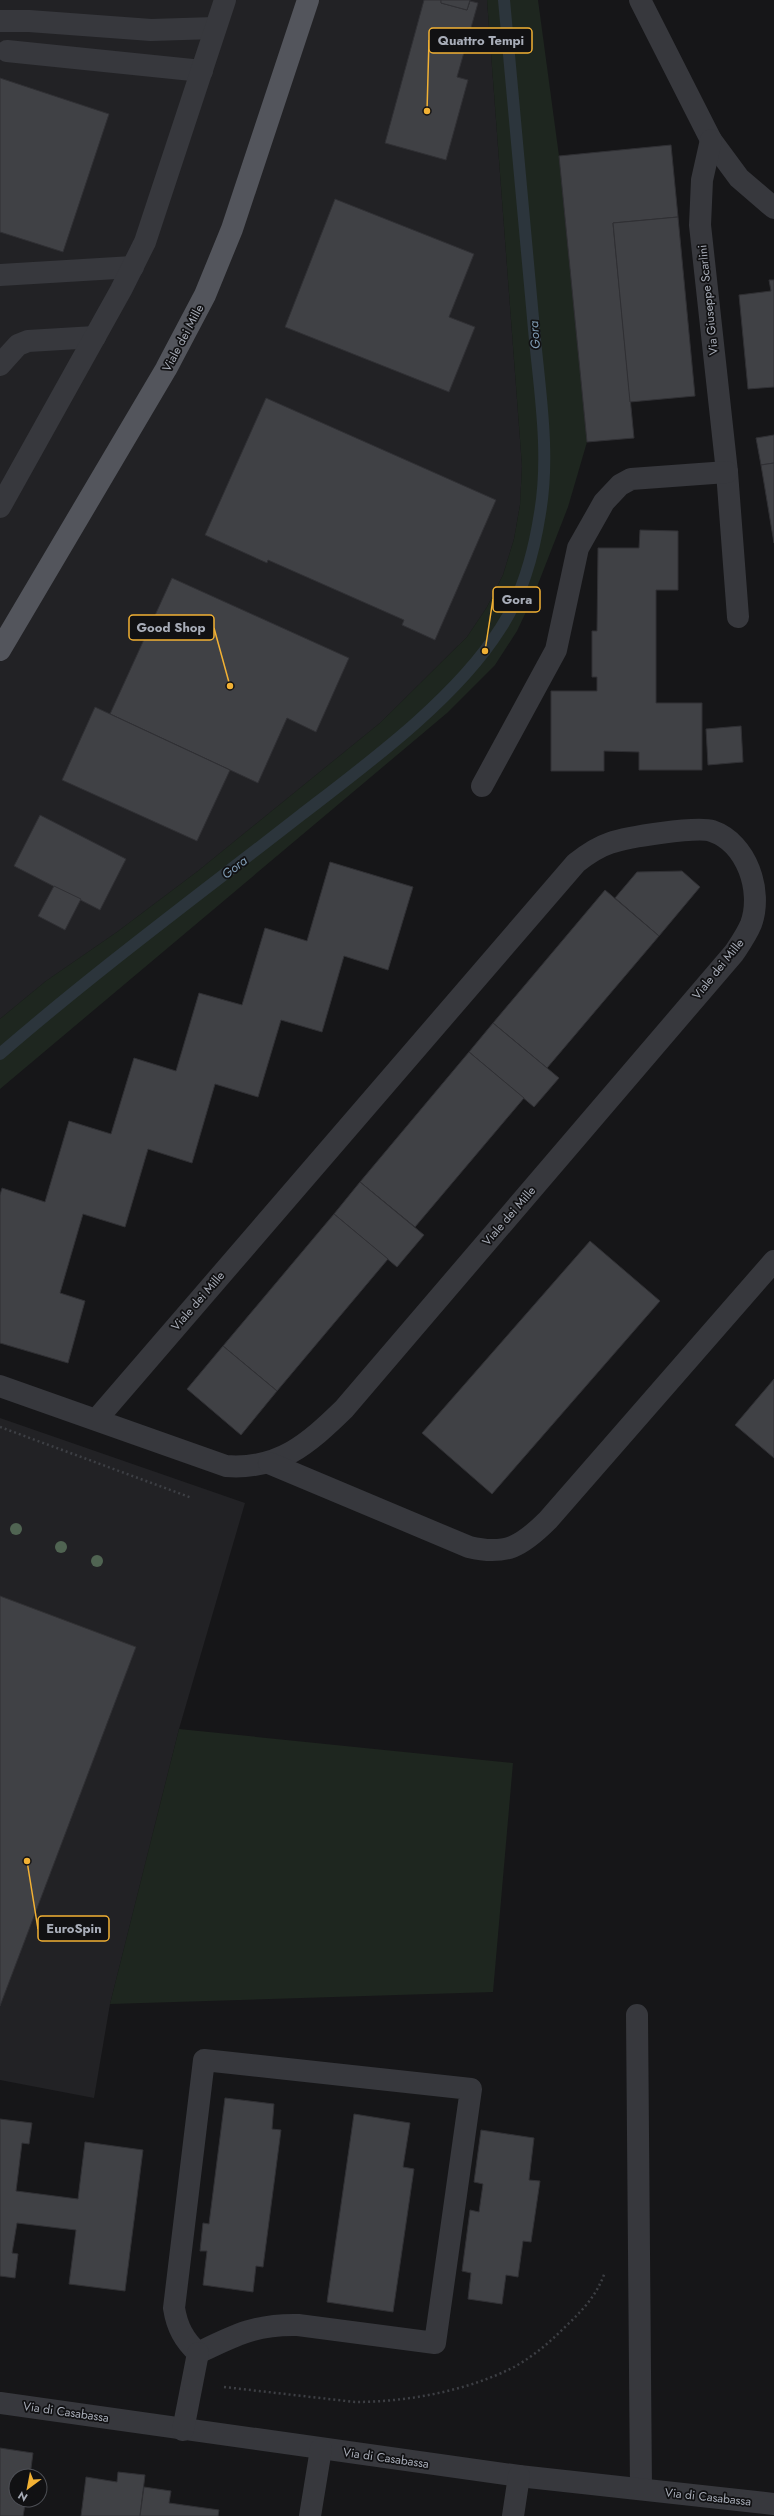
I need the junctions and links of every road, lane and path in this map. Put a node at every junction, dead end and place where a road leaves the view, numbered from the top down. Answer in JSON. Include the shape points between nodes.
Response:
{"nodes":[{"id":1,"x":225,"y":0,"type":"edge"},
{"id":2,"x":308,"y":0,"type":"edge"},
{"id":3,"x":640,"y":0,"type":"edge"},
{"id":4,"x":0,"y":13,"type":"edge"},
{"id":5,"x":0,"y":21,"type":"edge"},
{"id":6,"x":30,"y":21,"type":"junction"},
{"id":7,"x":215,"y":28,"type":"junction"},
{"id":8,"x":7,"y":51,"type":"dead end"},
{"id":9,"x":202,"y":70,"type":"junction"},
{"id":10,"x":711,"y":140,"type":"junction"},
{"id":11,"x":774,"y":208,"type":"edge"},
{"id":12,"x":133,"y":267,"type":"junction"},
{"id":13,"x":0,"y":275,"type":"edge"},
{"id":14,"x":94,"y":337,"type":"junction"},
{"id":15,"x":0,"y":365,"type":"edge"},
{"id":16,"x":727,"y":472,"type":"junction"},
{"id":17,"x":3,"y":496,"type":"edge"},
{"id":18,"x":738,"y":617,"type":"dead end"},
{"id":19,"x":0,"y":650,"type":"edge"},
{"id":20,"x":482,"y":786,"type":"dead end"},
{"id":21,"x":774,"y":1261,"type":"edge"},
{"id":22,"x":0,"y":1386,"type":"edge"},
{"id":23,"x":96,"y":1420,"type":"junction"},
{"id":24,"x":0,"y":1427,"type":"edge"},
{"id":25,"x":269,"y":1463,"type":"junction"},
{"id":26,"x":192,"y":1498,"type":"dead end"},
{"id":27,"x":637,"y":2015,"type":"dead end"},
{"id":28,"x":607,"y":2265,"type":"dead end"},
{"id":29,"x":198,"y":2353,"type":"junction"},
{"id":30,"x":192,"y":2383,"type":"junction"},
{"id":31,"x":0,"y":2403,"type":"edge"},
{"id":32,"x":183,"y":2430,"type":"junction"},
{"id":33,"x":321,"y":2449,"type":"junction"},
{"id":34,"x":519,"y":2476,"type":"junction"},
{"id":35,"x":641,"y":2489,"type":"junction"},
{"id":36,"x":774,"y":2504,"type":"edge"},
{"id":37,"x":310,"y":2516,"type":"edge"},
{"id":38,"x":513,"y":2516,"type":"edge"}],
"edges":[{"from":1,"to":7,"type":"street"},
{"from":2,"to":19,"type":"main road","name":"Viale dei Mille","via":[[232,229],[205,295],[170,363]]},
{"from":3,"to":10,"type":"street"},
{"from":4,"to":6,"type":"street"},
{"from":5,"to":6,"type":"street"},
{"from":6,"to":7,"type":"street","via":[[122,29]]},
{"from":7,"to":9,"type":"street"},
{"from":8,"to":9,"type":"street"},
{"from":9,"to":12,"type":"street","via":[[145,242]]},
{"from":10,"to":11,"type":"street","via":[[739,178]]},
{"from":10,"to":16,"type":"street","name":"Via Giuseppe Scarlini","via":[[702,180],[700,219]]},
{"from":12,"to":13,"type":"street"},
{"from":12,"to":14,"type":"street"},
{"from":14,"to":15,"type":"street","via":[[28,341],[18,346]]},
{"from":14,"to":17,"type":"street"},
{"from":16,"to":18,"type":"street","name":"Via Giuseppe Scarlini"},
{"from":16,"to":20,"type":"street","via":[[630,479],[620,485],[604,502],[578,548],[556,650]]},
{"from":21,"to":25,"type":"street","via":[[548,1520],[519,1545],[498,1551],[469,1547]]},
{"from":22,"to":23,"type":"street","name":"Viale dei Mille"},
{"from":23,"to":25,"type":"street","name":"Viale dei Mille","via":[[226,1466],[249,1467]]},
{"from":23,"to":25,"type":"street","name":"Viale dei Mille","via":[[576,863],[610,843],[637,837],[706,830],[727,839],[747,865],[752,876],[755,899],[751,923],[734,953],[344,1409],[308,1440]]},
{"from":24,"to":26,"type":"path"},
{"from":27,"to":35,"type":"street"},
{"from":28,"to":30,"type":"path","via":[[591,2300],[538,2352],[513,2367],[456,2388],[408,2397],[355,2402]]},
{"from":29,"to":29,"type":"street","via":[[247,2330],[278,2324],[435,2343],[471,2089],[204,2060],[174,2308],[179,2331]]},
{"from":29,"to":30,"type":"street"},
{"from":30,"to":32,"type":"street"},
{"from":31,"to":32,"type":"street","name":"Via di Casabassa"},
{"from":32,"to":33,"type":"street","name":"Via di Casabassa"},
{"from":33,"to":34,"type":"street","name":"Via di Casabassa"},
{"from":33,"to":37,"type":"street"},
{"from":34,"to":35,"type":"street","name":"Via di Casabassa"},
{"from":34,"to":38,"type":"street"},
{"from":35,"to":36,"type":"street","name":"Via di Casabassa"}]}
